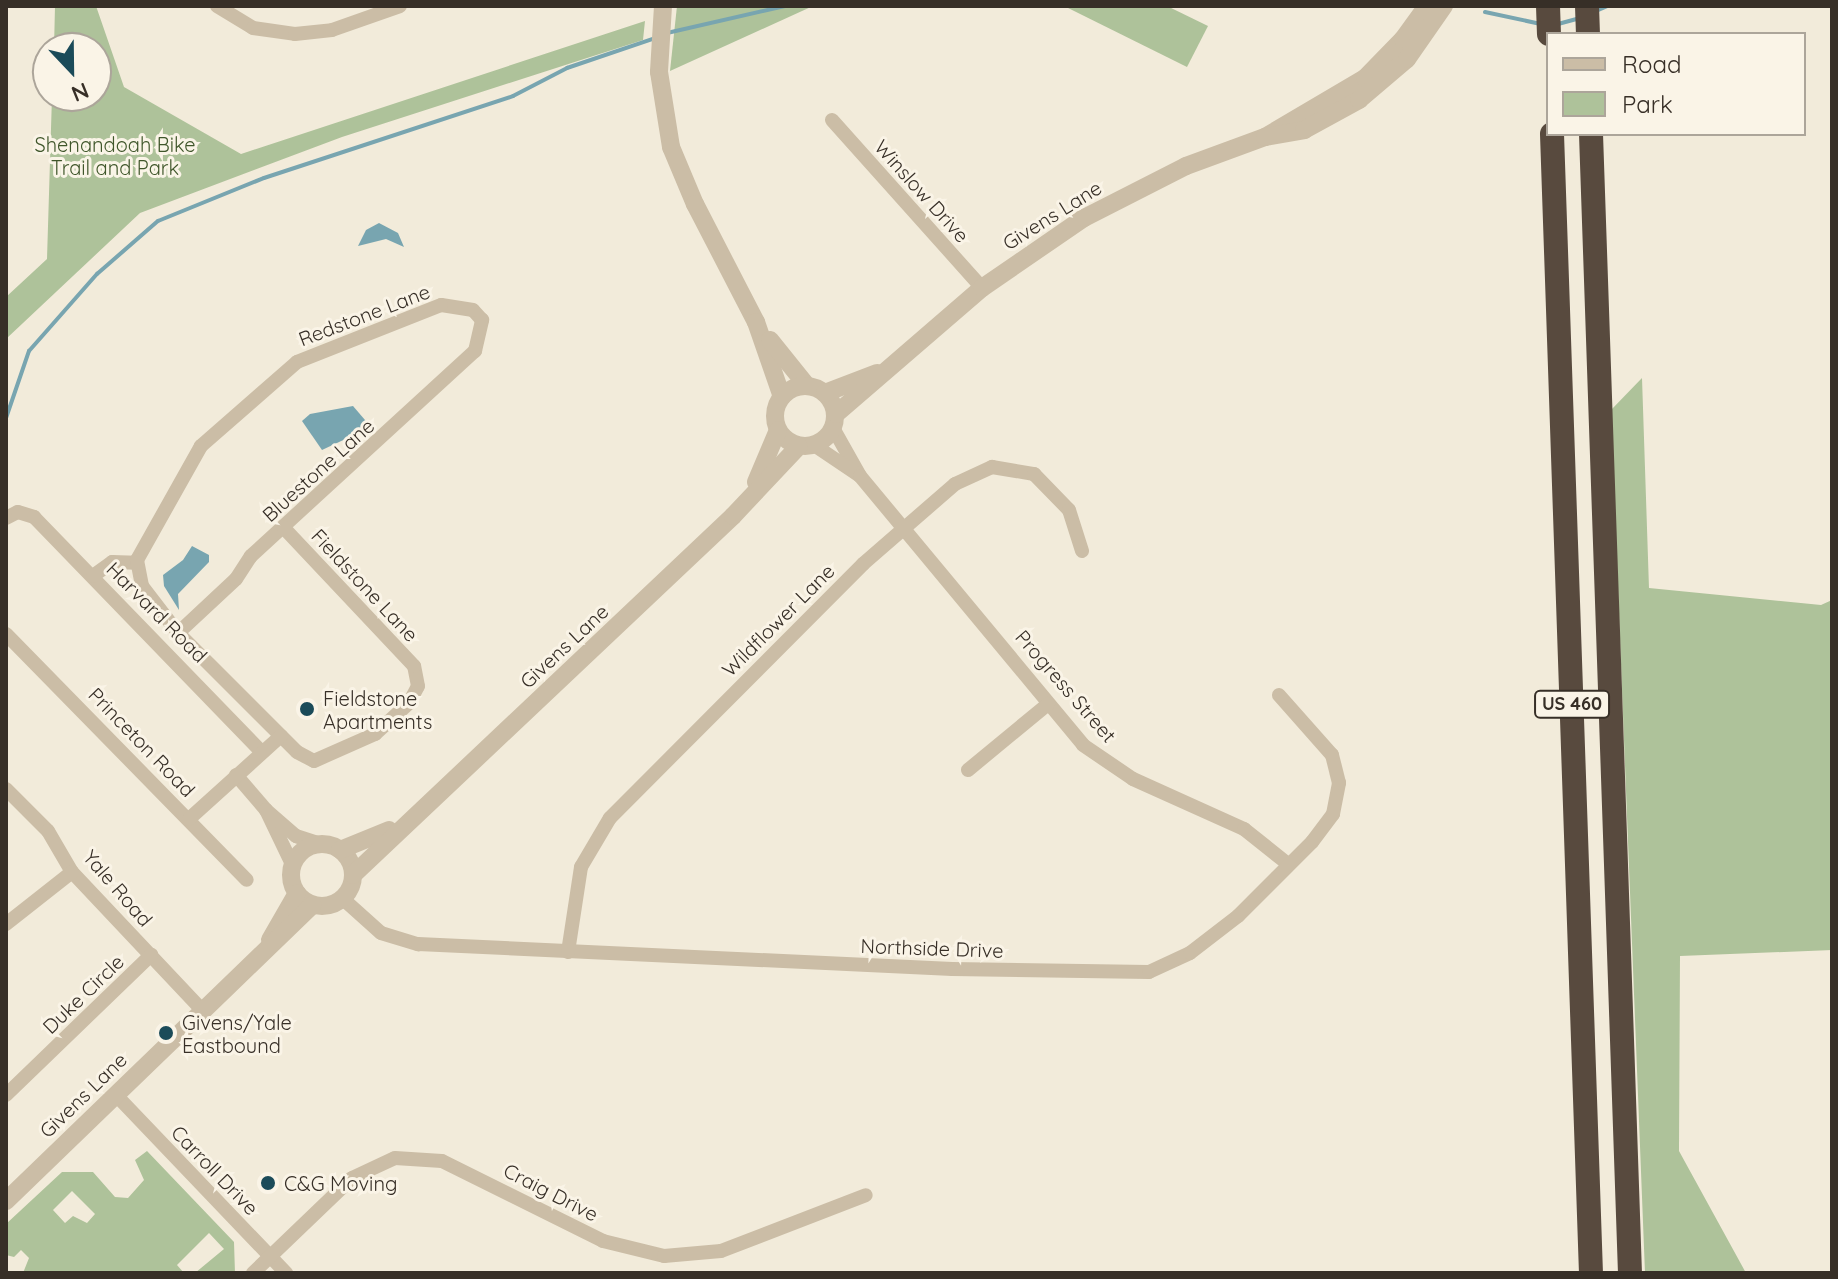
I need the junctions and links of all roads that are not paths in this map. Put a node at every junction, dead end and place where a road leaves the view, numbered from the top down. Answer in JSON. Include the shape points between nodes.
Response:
{"nodes":[{"id":1,"x":217,"y":6,"type":"edge"},
{"id":2,"x":400,"y":6,"type":"edge"},
{"id":3,"x":663,"y":6,"type":"edge"},
{"id":4,"x":1427,"y":6,"type":"edge"},
{"id":5,"x":1444,"y":6,"type":"edge"},
{"id":6,"x":1548,"y":6,"type":"edge"},
{"id":7,"x":1587,"y":6,"type":"edge"},
{"id":8,"x":1549,"y":32,"type":"edge"},
{"id":9,"x":1588,"y":32,"type":"edge"},
{"id":10,"x":832,"y":120,"type":"dead end"},
{"id":11,"x":1552,"y":136,"type":"edge"},
{"id":12,"x":1591,"y":136,"type":"edge"},
{"id":13,"x":1265,"y":137,"type":"junction"},
{"id":14,"x":982,"y":288,"type":"junction"},
{"id":15,"x":756,"y":322,"type":"junction"},
{"id":16,"x":482,"y":335,"type":"joint"},
{"id":17,"x":887,"y":369,"type":"junction"},
{"id":18,"x":816,"y":389,"type":"junction"},
{"id":19,"x":782,"y":397,"type":"junction"},
{"id":20,"x":834,"y":421,"type":"junction"},
{"id":21,"x":778,"y":430,"type":"junction"},
{"id":22,"x":807,"y":445,"type":"junction"},
{"id":23,"x":860,"y":476,"type":"junction"},
{"id":24,"x":752,"y":496,"type":"junction"},
{"id":25,"x":12,"y":515,"type":"edge"},
{"id":26,"x":905,"y":526,"type":"junction"},
{"id":27,"x":284,"y":528,"type":"junction"},
{"id":28,"x":1082,"y":551,"type":"dead end"},
{"id":29,"x":136,"y":563,"type":"junction"},
{"id":30,"x":93,"y":576,"type":"junction"},
{"id":31,"x":178,"y":633,"type":"junction"},
{"id":32,"x":6,"y":634,"type":"edge"},
{"id":33,"x":1279,"y":695,"type":"dead end"},
{"id":34,"x":1048,"y":704,"type":"junction"},
{"id":35,"x":281,"y":736,"type":"junction"},
{"id":36,"x":262,"y":752,"type":"junction"},
{"id":37,"x":968,"y":770,"type":"dead end"},
{"id":38,"x":236,"y":775,"type":"junction"},
{"id":39,"x":6,"y":789,"type":"edge"},
{"id":40,"x":266,"y":810,"type":"junction"},
{"id":41,"x":189,"y":819,"type":"junction"},
{"id":42,"x":403,"y":824,"type":"junction"},
{"id":43,"x":320,"y":844,"type":"junction"},
{"id":44,"x":340,"y":850,"type":"junction"},
{"id":45,"x":1288,"y":864,"type":"junction"},
{"id":46,"x":293,"y":866,"type":"junction"},
{"id":47,"x":72,"y":872,"type":"junction"},
{"id":48,"x":353,"y":875,"type":"junction"},
{"id":49,"x":247,"y":880,"type":"dead end"},
{"id":50,"x":297,"y":893,"type":"junction"},
{"id":51,"x":342,"y":898,"type":"junction"},
{"id":52,"x":313,"y":905,"type":"junction"},
{"id":53,"x":6,"y":924,"type":"edge"},
{"id":54,"x":568,"y":952,"type":"junction"},
{"id":55,"x":151,"y":955,"type":"junction"},
{"id":56,"x":261,"y":956,"type":"junction"},
{"id":57,"x":203,"y":1011,"type":"junction"},
{"id":58,"x":115,"y":1094,"type":"junction"},
{"id":59,"x":6,"y":1095,"type":"edge"},
{"id":60,"x":866,"y":1195,"type":"dead end"},
{"id":61,"x":6,"y":1201,"type":"edge"},
{"id":62,"x":271,"y":1257,"type":"junction"},
{"id":63,"x":253,"y":1273,"type":"edge"},
{"id":64,"x":286,"y":1273,"type":"edge"},
{"id":65,"x":1591,"y":1273,"type":"edge"},
{"id":66,"x":1630,"y":1273,"type":"edge"}],
"edges":[{"from":1,"to":2,"type":"street","via":[[253,28],[295,34],[332,30]]},
{"from":3,"to":15,"type":"street","via":[[660,57],[666,125],[684,182]]},
{"from":4,"to":13,"type":"street","name":"Givens Lane","via":[[1365,78]]},
{"from":5,"to":13,"type":"street","name":"Givens Lane","via":[[1407,59],[1359,100],[1304,130]]},
{"from":6,"to":8,"type":"highway"},
{"from":7,"to":9,"type":"highway"},
{"from":10,"to":14,"type":"street","name":"Winslow Drive"},
{"from":11,"to":65,"type":"highway","number":"US 460"},
{"from":12,"to":66,"type":"highway","number":"US 460"},
{"from":13,"to":14,"type":"street","name":"Givens Lane","via":[[1116,200]]},
{"from":14,"to":17,"type":"street","name":"Givens Lane"},
{"from":15,"to":18,"type":"street"},
{"from":15,"to":19,"type":"street"},
{"from":16,"to":27,"type":"street","name":"Bluestone Lane","via":[[475,351],[411,414]]},
{"from":16,"to":29,"type":"street","name":"Redstone Lane","via":[[482,320],[473,310],[441,305],[297,362],[201,446]]},
{"from":17,"to":18,"type":"street","name":"Givens Lane"},
{"from":17,"to":20,"type":"street","name":"Givens Lane"},
{"from":18,"to":19,"type":"street"},
{"from":18,"to":20,"type":"street"},
{"from":19,"to":21,"type":"street","via":[[775,413]]},
{"from":20,"to":22,"type":"street"},
{"from":20,"to":23,"type":"street","name":"Progress Street"},
{"from":21,"to":22,"type":"street"},
{"from":21,"to":24,"type":"street","name":"Givens Lane"},
{"from":22,"to":23,"type":"street","name":"Progress Street"},
{"from":22,"to":24,"type":"street","name":"Givens Lane"},
{"from":23,"to":26,"type":"street","name":"Progress Street"},
{"from":24,"to":42,"type":"street","name":"Givens Lane"},
{"from":25,"to":30,"type":"street","name":"Harvard Road","via":[[34,517]]},
{"from":26,"to":28,"type":"street","name":"Wildflower Lane","via":[[971,473],[1013,467],[1034,474],[1059,495],[1077,527]]},
{"from":26,"to":34,"type":"street","name":"Progress Street"},
{"from":26,"to":54,"type":"street","name":"Wildflower Lane","via":[[610,818],[581,867]]},
{"from":27,"to":31,"type":"street","name":"Bluestone Lane"},
{"from":27,"to":35,"type":"street","name":"Fieldstone Lane","via":[[414,666],[418,686],[393,720],[333,756],[314,761]]},
{"from":29,"to":30,"type":"street","via":[[112,562]]},
{"from":29,"to":31,"type":"street","via":[[142,586]]},
{"from":30,"to":36,"type":"street","name":"Harvard Road"},
{"from":31,"to":35,"type":"street","name":"Fieldstone Lane"},
{"from":32,"to":41,"type":"street","name":"Princeton Road"},
{"from":33,"to":45,"type":"street","name":"Northside Drive","via":[[1322,740],[1339,783],[1333,814]]},
{"from":34,"to":37,"type":"street"},
{"from":34,"to":45,"type":"street","name":"Progress Street","via":[[1103,762],[1244,829]]},
{"from":35,"to":36,"type":"street"},
{"from":36,"to":38,"type":"street"},
{"from":38,"to":40,"type":"street"},
{"from":38,"to":41,"type":"street"},
{"from":39,"to":47,"type":"street","name":"Yale Road","via":[[48,831]]},
{"from":40,"to":43,"type":"street","via":[[296,836]]},
{"from":40,"to":46,"type":"street"},
{"from":41,"to":49,"type":"street","name":"Princeton Road"},
{"from":42,"to":44,"type":"street","name":"Givens Lane"},
{"from":42,"to":48,"type":"street","name":"Givens Lane"},
{"from":43,"to":44,"type":"street"},
{"from":43,"to":46,"type":"street","via":[[306,849]]},
{"from":44,"to":48,"type":"street"},
{"from":45,"to":54,"type":"street","name":"Northside Drive","via":[[1238,916],[1190,953],[1149,972]]},
{"from":46,"to":50,"type":"street"},
{"from":47,"to":53,"type":"street"},
{"from":47,"to":55,"type":"street","name":"Yale Road"},
{"from":48,"to":51,"type":"street"},
{"from":50,"to":52,"type":"street"},
{"from":50,"to":56,"type":"street","name":"Givens Lane"},
{"from":51,"to":52,"type":"street","via":[[326,906]]},
{"from":51,"to":54,"type":"street","name":"Northside Drive","via":[[381,933],[397,939]]},
{"from":52,"to":56,"type":"street","name":"Givens Lane"},
{"from":55,"to":57,"type":"street","name":"Yale Road"},
{"from":55,"to":59,"type":"street","name":"Duke Circle"},
{"from":56,"to":57,"type":"street","name":"Givens Lane"},
{"from":57,"to":58,"type":"street","name":"Givens Lane"},
{"from":58,"to":61,"type":"street","name":"Givens Lane"},
{"from":58,"to":62,"type":"street","name":"Carroll Drive"},
{"from":60,"to":62,"type":"street","name":"Craig Drive","via":[[721,1251],[664,1256],[603,1241],[442,1161],[405,1157],[358,1174]]},
{"from":62,"to":63,"type":"street","name":"Craig Drive"},
{"from":62,"to":64,"type":"street","name":"Carroll Drive"}]}
